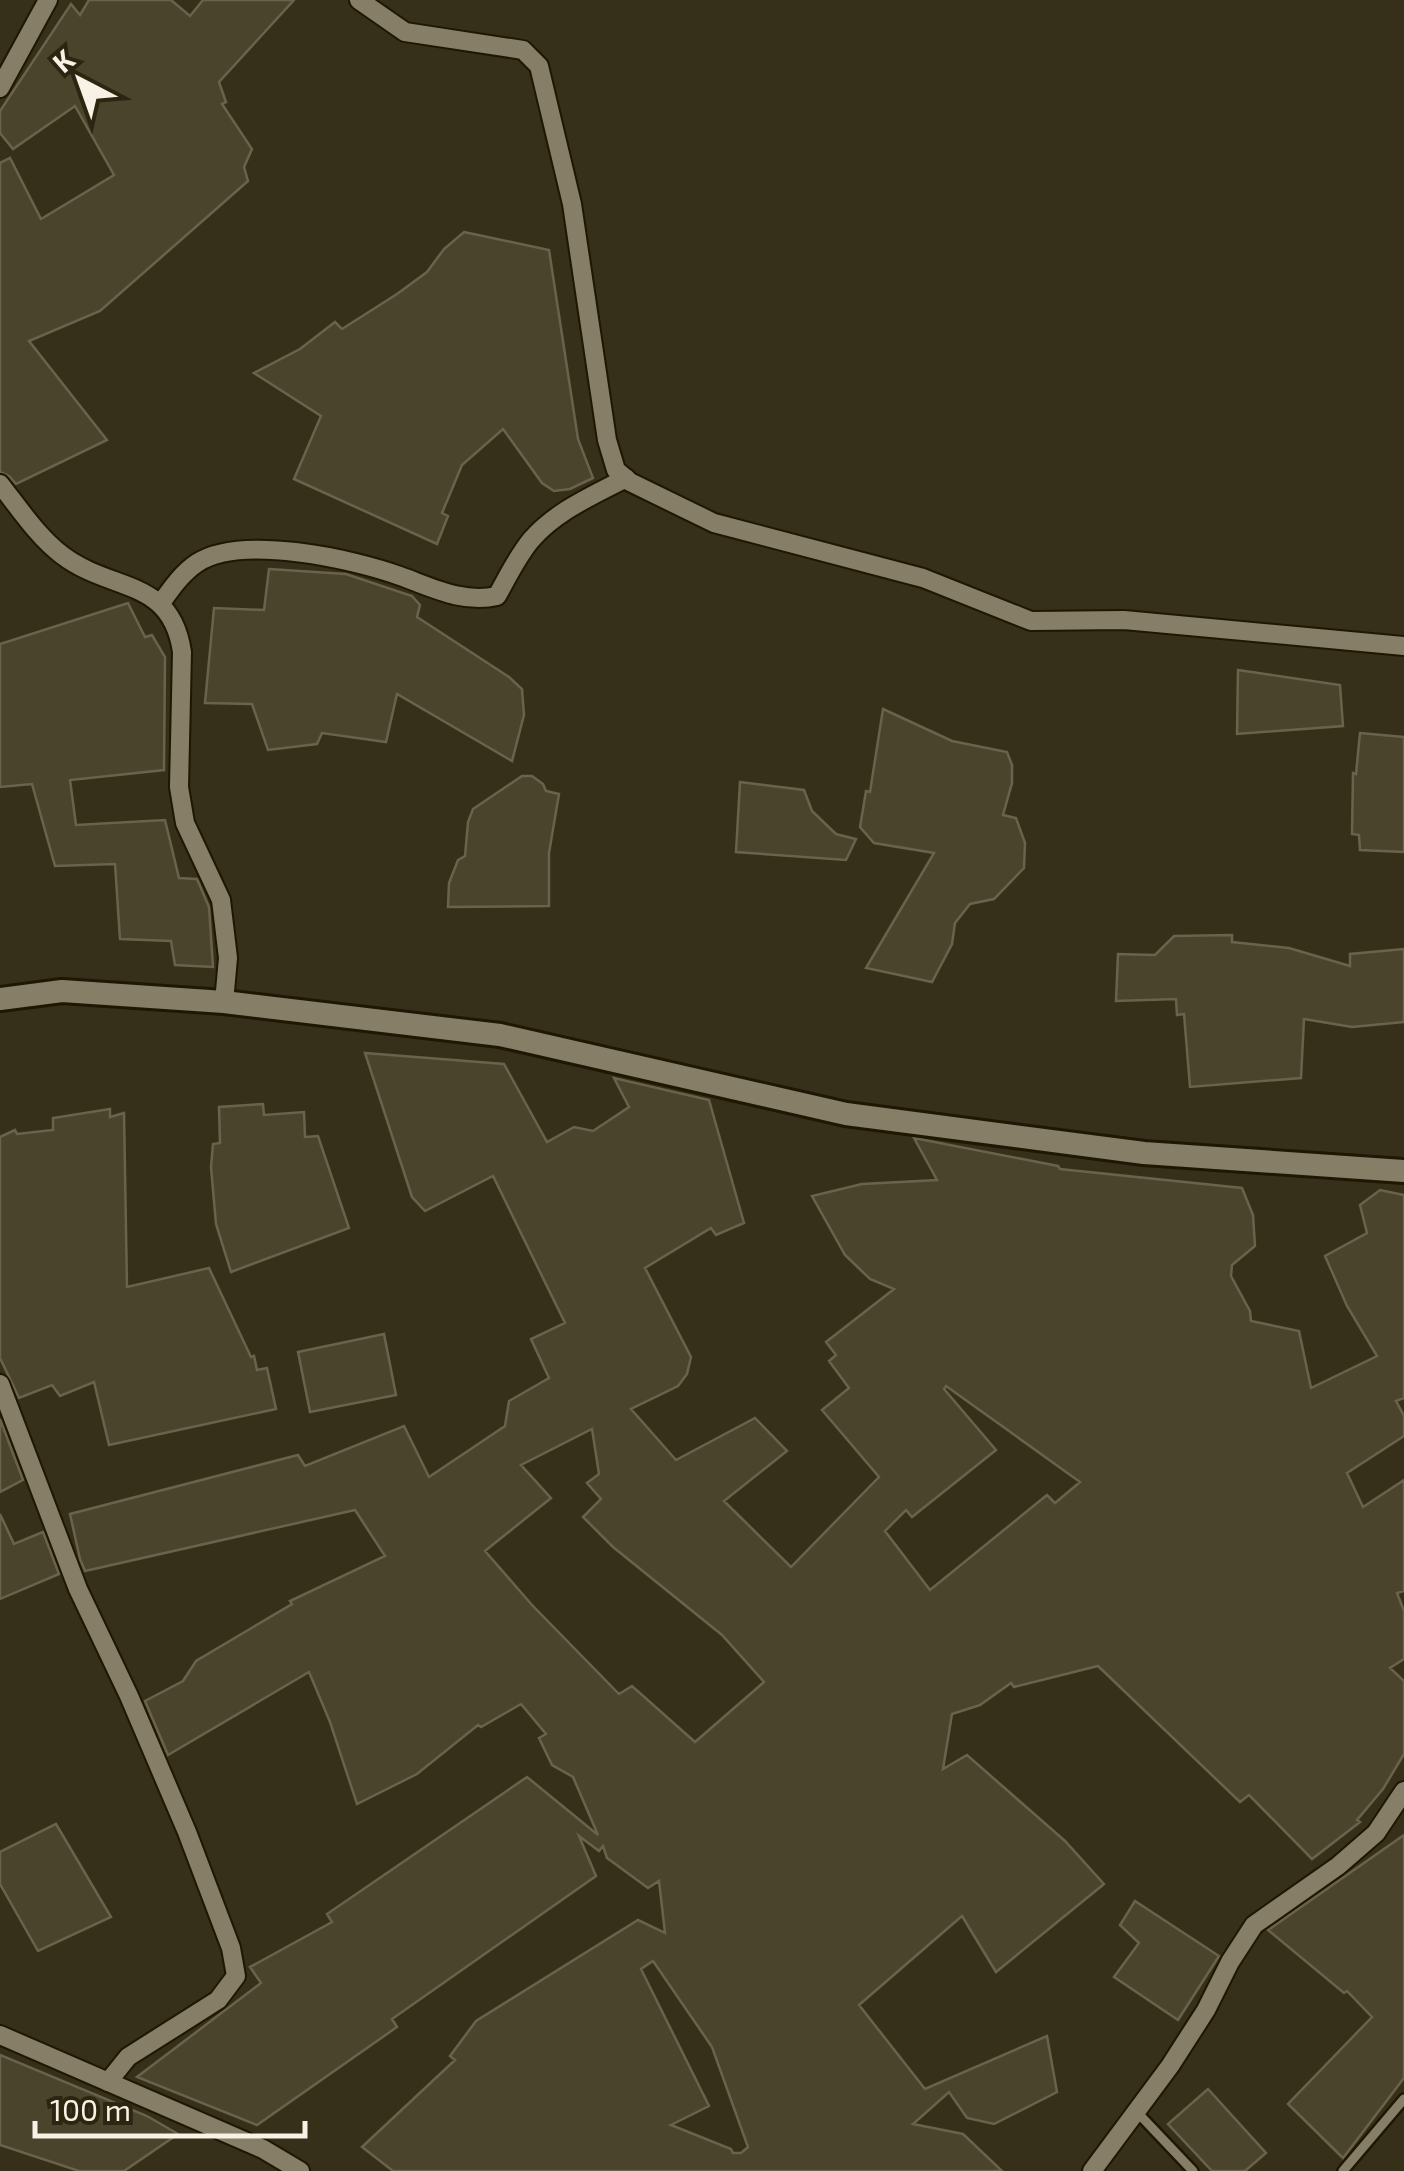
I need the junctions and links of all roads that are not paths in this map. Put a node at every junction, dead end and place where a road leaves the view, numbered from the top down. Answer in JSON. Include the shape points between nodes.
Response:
{"nodes":[{"id":1,"x":48,"y":0,"type":"edge"},
{"id":2,"x":360,"y":0,"type":"edge"},
{"id":3,"x":0,"y":88,"type":"edge"},
{"id":4,"x":626,"y":478,"type":"junction"},
{"id":5,"x":0,"y":484,"type":"edge"},
{"id":6,"x":160,"y":603,"type":"junction"},
{"id":7,"x":1404,"y":646,"type":"edge"},
{"id":8,"x":0,"y":999,"type":"edge"},
{"id":9,"x":224,"y":1002,"type":"junction"},
{"id":10,"x":1404,"y":1172,"type":"edge"},
{"id":11,"x":0,"y":1384,"type":"edge"},
{"id":12,"x":1404,"y":1791,"type":"edge"},
{"id":13,"x":0,"y":2035,"type":"edge"},
{"id":14,"x":108,"y":2082,"type":"junction"},
{"id":15,"x":1404,"y":2100,"type":"edge"},
{"id":16,"x":1136,"y":2111,"type":"junction"},
{"id":17,"x":300,"y":2171,"type":"edge"},
{"id":18,"x":1092,"y":2171,"type":"edge"},
{"id":19,"x":1193,"y":2171,"type":"edge"},
{"id":20,"x":1343,"y":2171,"type":"edge"}],
"edges":[{"from":1,"to":3,"type":"street"},
{"from":2,"to":4,"type":"street","via":[[405,32],[523,50],[539,66],[572,204],[607,440],[616,470]]},
{"from":4,"to":6,"type":"street","via":[[546,525],[497,596],[448,594],[317,553],[230,550],[198,561]]},
{"from":4,"to":7,"type":"street","via":[[714,523],[923,578],[1032,622],[1124,620]]},
{"from":5,"to":6,"type":"street","via":[[62,556]]},
{"from":6,"to":9,"type":"street","via":[[181,642],[179,786],[185,823],[220,900],[228,958]]},
{"from":8,"to":9,"type":"street","via":[[62,991]]},
{"from":9,"to":10,"type":"street","via":[[500,1034],[846,1114],[1144,1153]]},
{"from":11,"to":14,"type":"street","via":[[78,1589],[187,1832],[236,1976],[218,2000],[128,2056]]},
{"from":12,"to":16,"type":"street","via":[[1376,1833],[1254,1926]]},
{"from":13,"to":14,"type":"street"},
{"from":14,"to":17,"type":"street"},
{"from":15,"to":20,"type":"lane"},
{"from":16,"to":18,"type":"street"},
{"from":16,"to":19,"type":"lane"}]}
